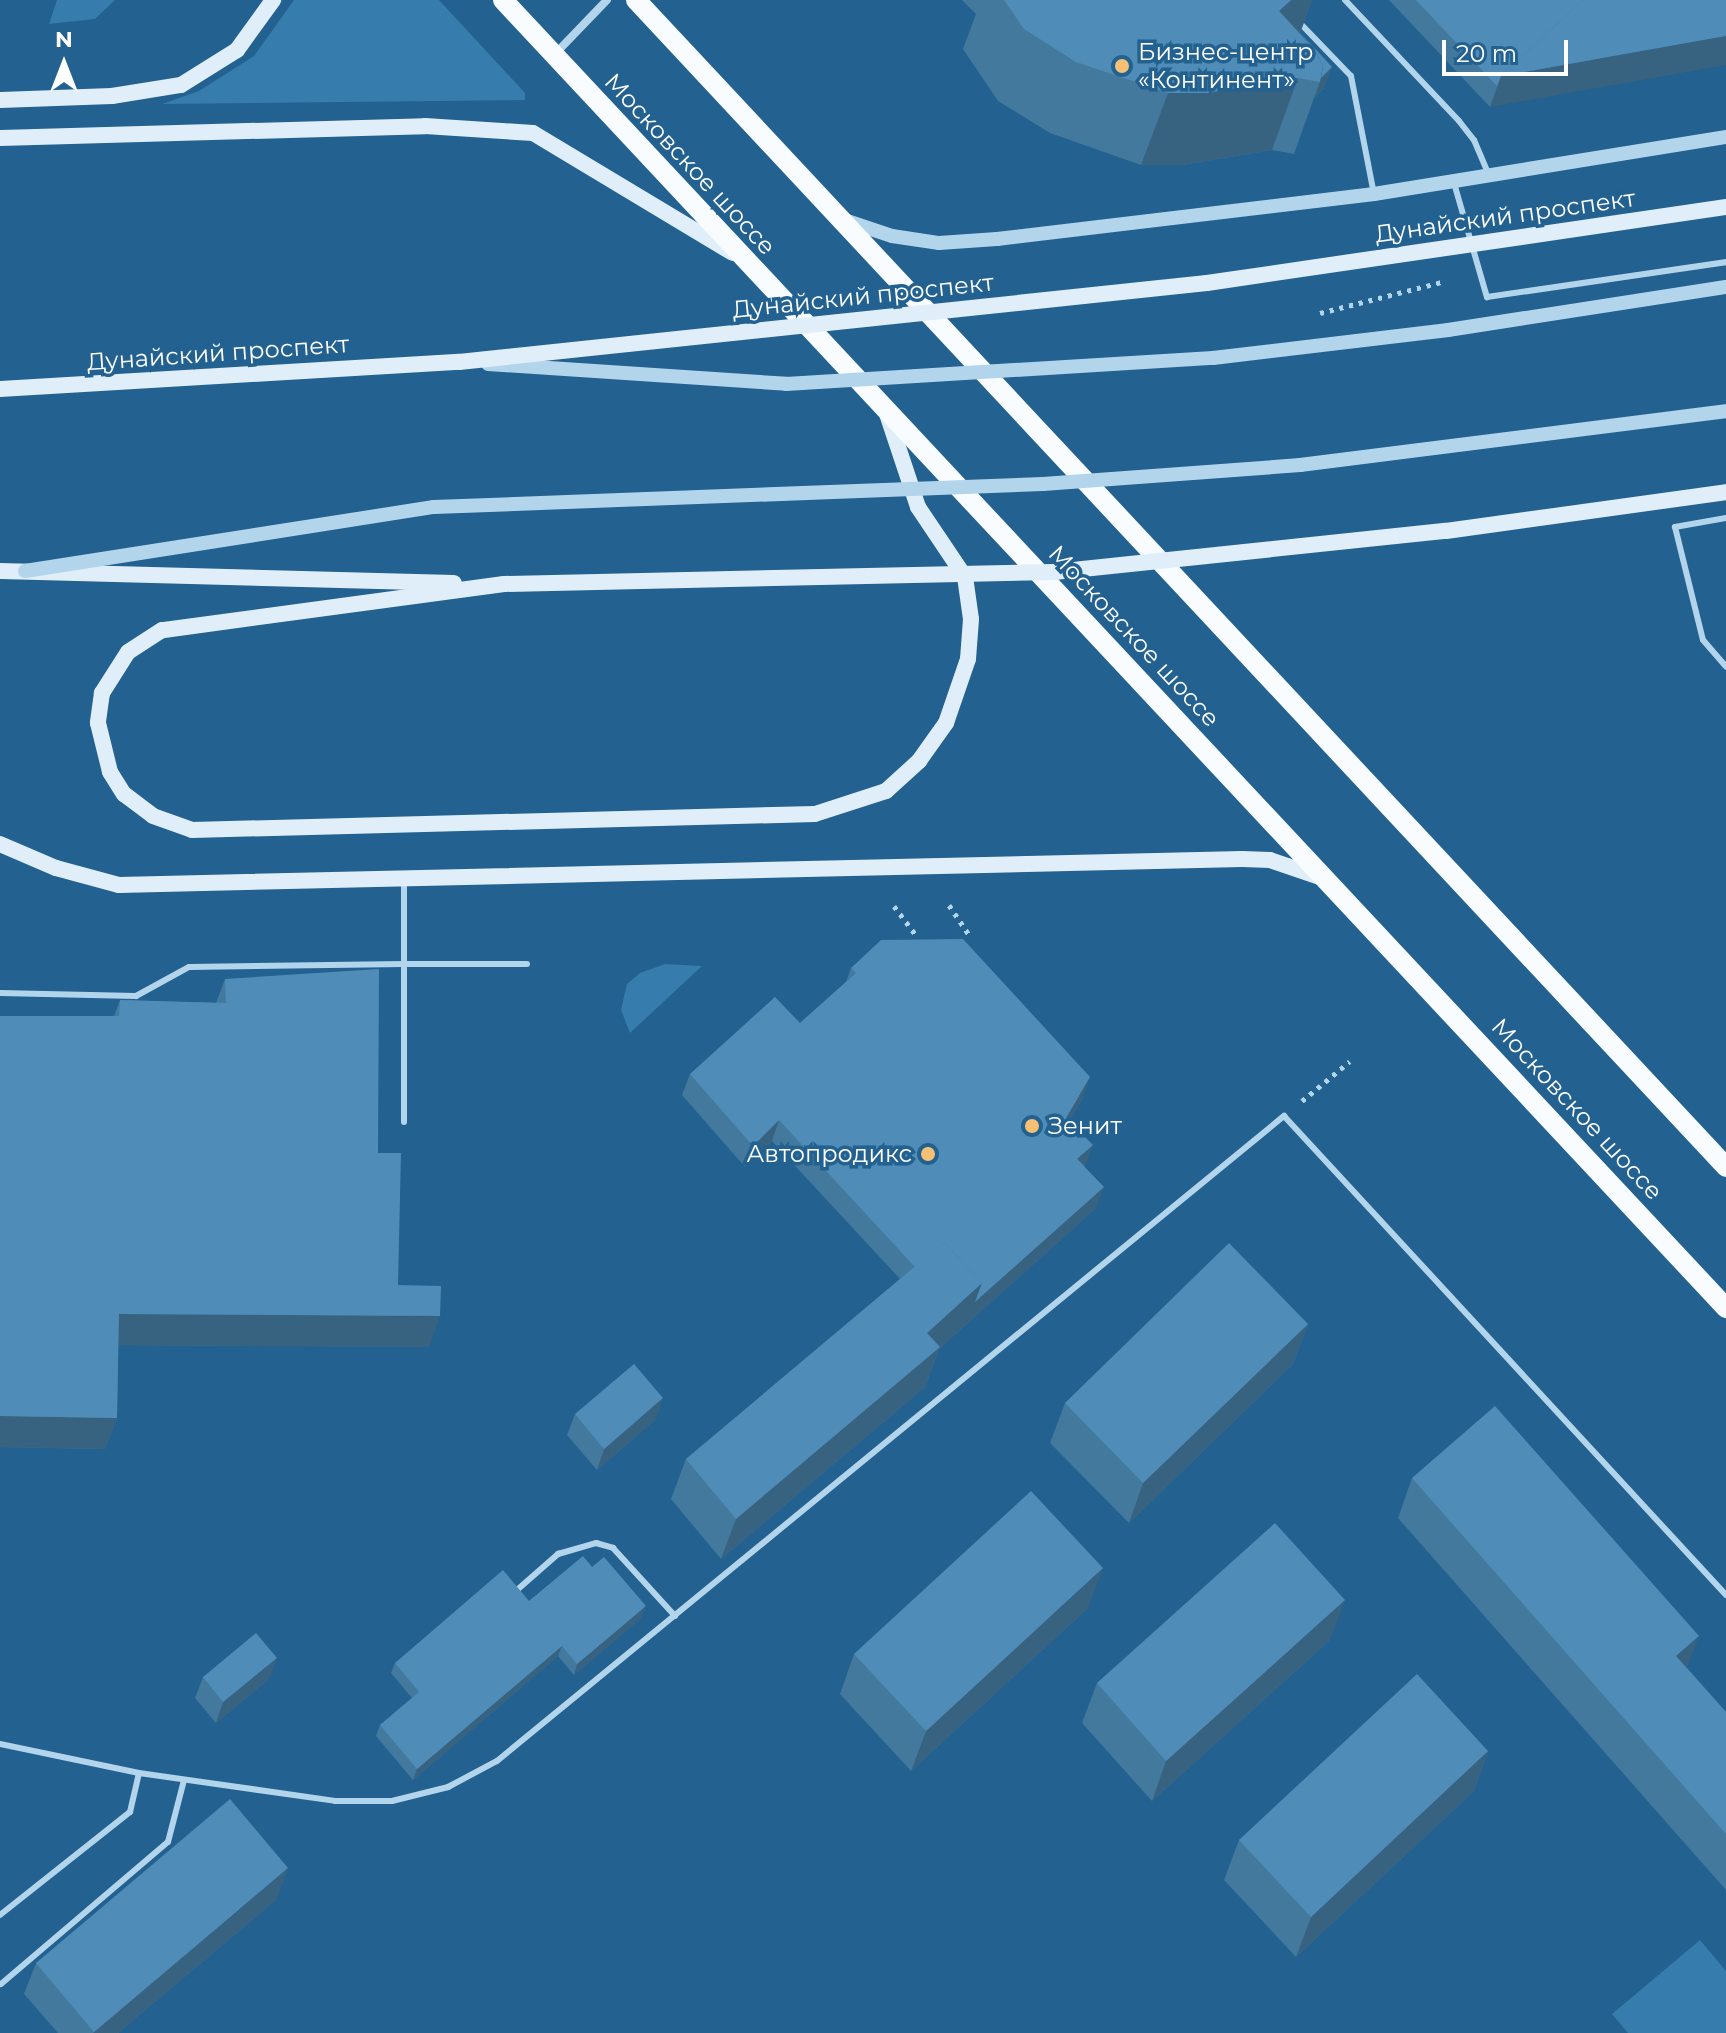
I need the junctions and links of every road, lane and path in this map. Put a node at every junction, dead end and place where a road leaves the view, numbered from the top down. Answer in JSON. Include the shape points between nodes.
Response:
{"nodes":[{"id":1,"x":273,"y":0,"type":"edge"},
{"id":2,"x":503,"y":0,"type":"edge"},
{"id":3,"x":607,"y":0,"type":"edge"},
{"id":4,"x":636,"y":0,"type":"edge"},
{"id":5,"x":1345,"y":0,"type":"edge"},
{"id":6,"x":1288,"y":11,"type":"dead end"},
{"id":7,"x":554,"y":54,"type":"junction"},
{"id":8,"x":0,"y":100,"type":"edge"},
{"id":9,"x":1726,"y":137,"type":"edge"},
{"id":10,"x":0,"y":138,"type":"edge"},
{"id":11,"x":1489,"y":176,"type":"junction"},
{"id":12,"x":1454,"y":181,"type":"junction"},
{"id":13,"x":1374,"y":194,"type":"junction"},
{"id":14,"x":1726,"y":207,"type":"edge"},
{"id":15,"x":847,"y":221,"type":"junction"},
{"id":16,"x":740,"y":257,"type":"junction"},
{"id":17,"x":1726,"y":262,"type":"edge"},
{"id":18,"x":1481,"y":275,"type":"junction"},
{"id":19,"x":1726,"y":287,"type":"edge"},
{"id":20,"x":1306,"y":317,"type":"dead end"},
{"id":21,"x":459,"y":362,"type":"junction"},
{"id":22,"x":0,"y":389,"type":"edge"},
{"id":23,"x":885,"y":409,"type":"junction"},
{"id":24,"x":1726,"y":411,"type":"edge"},
{"id":25,"x":1726,"y":492,"type":"edge"},
{"id":26,"x":1726,"y":518,"type":"edge"},
{"id":27,"x":0,"y":571,"type":"edge"},
{"id":28,"x":25,"y":571,"type":"junction"},
{"id":29,"x":504,"y":584,"type":"junction"},
{"id":30,"x":1726,"y":666,"type":"edge"},
{"id":31,"x":0,"y":844,"type":"edge"},
{"id":32,"x":404,"y":879,"type":"junction"},
{"id":33,"x":1326,"y":880,"type":"junction"},
{"id":34,"x":949,"y":905,"type":"dead end"},
{"id":35,"x":894,"y":906,"type":"dead end"},
{"id":36,"x":969,"y":935,"type":"dead end"},
{"id":37,"x":917,"y":936,"type":"edge"},
{"id":38,"x":404,"y":964,"type":"junction"},
{"id":39,"x":527,"y":964,"type":"dead end"},
{"id":40,"x":0,"y":993,"type":"edge"},
{"id":41,"x":1350,"y":1061,"type":"dead end"},
{"id":42,"x":1284,"y":1116,"type":"junction"},
{"id":43,"x":404,"y":1122,"type":"dead end"},
{"id":44,"x":1726,"y":1167,"type":"edge"},
{"id":45,"x":1726,"y":1308,"type":"edge"},
{"id":46,"x":517,"y":1590,"type":"edge"},
{"id":47,"x":1726,"y":1595,"type":"edge"},
{"id":48,"x":675,"y":1616,"type":"junction"},
{"id":49,"x":0,"y":1744,"type":"edge"},
{"id":50,"x":139,"y":1773,"type":"junction"},
{"id":51,"x":184,"y":1780,"type":"junction"},
{"id":52,"x":0,"y":1915,"type":"edge"},
{"id":53,"x":1,"y":1984,"type":"edge"}],
"edges":[{"from":1,"to":8,"type":"main road","via":[[237,50],[181,85],[112,96]]},
{"from":2,"to":7,"type":"main road","name":"Московское шоссе"},
{"from":3,"to":7,"type":"street"},
{"from":4,"to":15,"type":"main road"},
{"from":5,"to":11,"type":"lane","via":[[1459,121],[1474,140]]},
{"from":6,"to":13,"type":"lane","via":[[1351,76]]},
{"from":7,"to":16,"type":"main road","name":"Московское шоссе"},
{"from":9,"to":11,"type":"street"},
{"from":10,"to":16,"type":"main road","via":[[425,126],[533,133]]},
{"from":11,"to":12,"type":"street"},
{"from":12,"to":13,"type":"street"},
{"from":12,"to":18,"type":"lane"},
{"from":13,"to":15,"type":"street","via":[[939,243],[892,236]]},
{"from":14,"to":21,"type":"main road","name":"Дунайский проспект","bridge":true,"via":[[1207,283]]},
{"from":15,"to":44,"type":"main road"},
{"from":16,"to":23,"type":"main road","name":"Московское шоссе"},
{"from":17,"to":18,"type":"lane","via":[[1487,297]]},
{"from":18,"to":20,"type":"path"},
{"from":19,"to":21,"type":"street","bridge":true,"via":[[1260,352],[999,374],[786,384]]},
{"from":21,"to":22,"type":"main road","name":"Дунайский проспект"},
{"from":23,"to":29,"type":"main road","via":[[918,507],[965,577],[971,619],[968,659],[946,723],[919,761],[886,791],[815,814],[192,830],[153,816],[124,794],[110,772],[98,723],[102,693],[128,652],[162,630]]},
{"from":23,"to":33,"type":"main road","name":"Московское шоссе"},
{"from":24,"to":28,"type":"street","bridge":true,"via":[[1285,466],[1043,484],[434,507]]},
{"from":25,"to":29,"type":"main road","bridge":true,"via":[[1446,531],[1054,572]]},
{"from":26,"to":30,"type":"lane","via":[[1675,527],[1703,640]]},
{"from":27,"to":28,"type":"main road"},
{"from":28,"to":29,"type":"main road","bridge":true},
{"from":31,"to":32,"type":"main road","via":[[56,868],[119,885]]},
{"from":32,"to":33,"type":"main road","via":[[1242,859],[1270,860]]},
{"from":32,"to":38,"type":"lane"},
{"from":33,"to":45,"type":"main road","name":"Московское шоссе"},
{"from":34,"to":36,"type":"path"},
{"from":35,"to":37,"type":"path"},
{"from":38,"to":39,"type":"lane"},
{"from":38,"to":40,"type":"lane","via":[[189,967],[136,996]]},
{"from":38,"to":43,"type":"lane"},
{"from":41,"to":42,"type":"path"},
{"from":42,"to":47,"type":"lane"},
{"from":42,"to":48,"type":"lane"},
{"from":46,"to":48,"type":"lane","via":[[558,1554],[596,1543],[613,1548]]},
{"from":48,"to":51,"type":"lane","via":[[497,1761],[448,1787],[392,1801],[335,1801]]},
{"from":49,"to":50,"type":"lane"},
{"from":50,"to":51,"type":"lane"},
{"from":50,"to":52,"type":"lane","via":[[130,1812]]},
{"from":51,"to":53,"type":"lane","via":[[168,1842]]}]}
